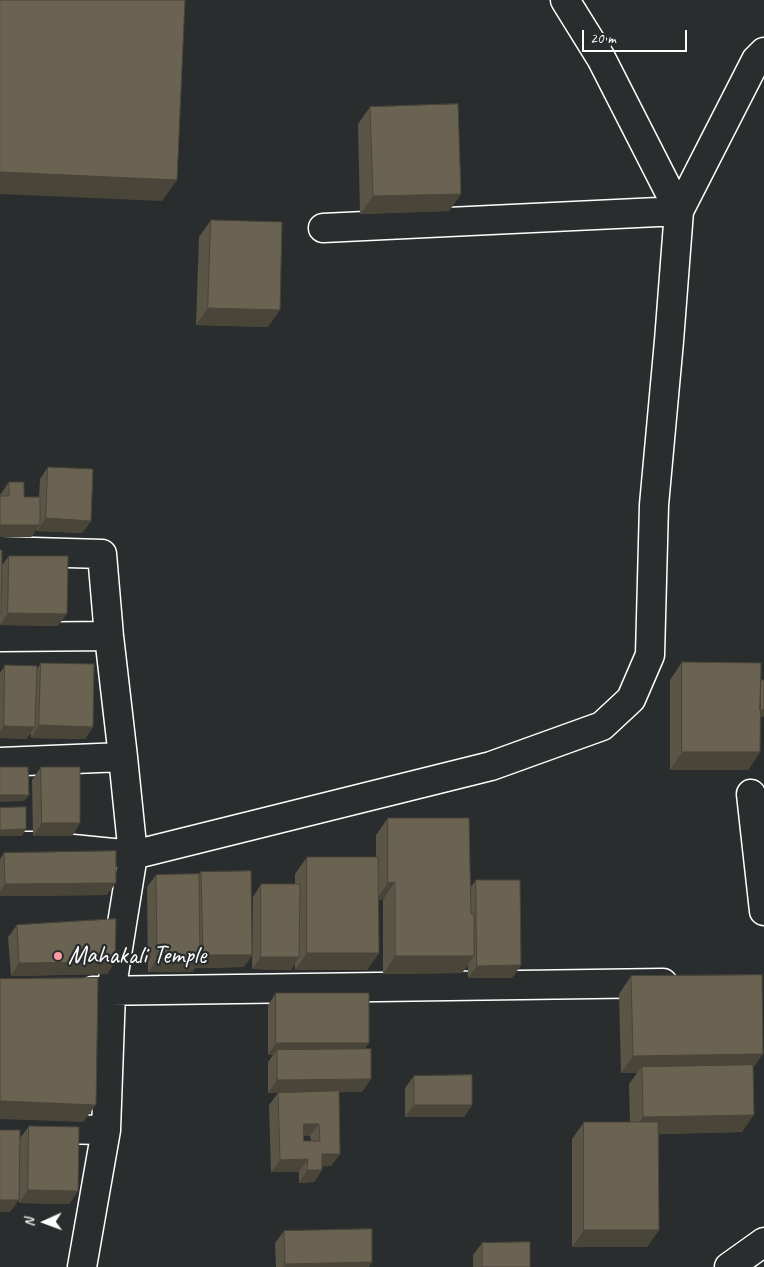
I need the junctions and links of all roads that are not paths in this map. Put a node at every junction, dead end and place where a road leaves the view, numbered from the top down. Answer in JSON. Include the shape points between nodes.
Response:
{"nodes":[{"id":1,"x":565,"y":0,"type":"edge"},
{"id":2,"x":764,"y":52,"type":"edge"},
{"id":3,"x":679,"y":211,"type":"junction"},
{"id":4,"x":323,"y":228,"type":"dead end"},
{"id":5,"x":0,"y":551,"type":"edge"},
{"id":6,"x":109,"y":636,"type":"junction"},
{"id":7,"x":0,"y":637,"type":"edge"},
{"id":8,"x":123,"y":757,"type":"junction"},
{"id":9,"x":0,"y":762,"type":"edge"},
{"id":10,"x":751,"y":794,"type":"dead end"},
{"id":11,"x":0,"y":846,"type":"edge"},
{"id":12,"x":133,"y":855,"type":"junction"},
{"id":13,"x":764,"y":911,"type":"edge"},
{"id":14,"x":685,"y":983,"type":"edge"},
{"id":15,"x":65,"y":991,"type":"edge"},
{"id":16,"x":111,"y":992,"type":"junction"},
{"id":17,"x":0,"y":1128,"type":"edge"},
{"id":18,"x":106,"y":1130,"type":"junction"},
{"id":19,"x":764,"y":1242,"type":"edge"},
{"id":20,"x":89,"y":1266,"type":"edge"},
{"id":21,"x":729,"y":1267,"type":"edge"}],
"edges":[{"from":1,"to":3,"type":"street","via":[[601,58]]},
{"from":2,"to":3,"type":"street","via":[[756,60]]},
{"from":3,"to":4,"type":"street"},
{"from":3,"to":12,"type":"street","via":[[654,505],[650,655],[631,699],[602,726],[491,766]]},
{"from":5,"to":6,"type":"street","via":[[102,554]]},
{"from":6,"to":7,"type":"street"},
{"from":6,"to":8,"type":"street"},
{"from":8,"to":9,"type":"street"},
{"from":8,"to":12,"type":"street"},
{"from":10,"to":13,"type":"street"},
{"from":11,"to":12,"type":"street","via":[[42,846]]},
{"from":12,"to":16,"type":"street"},
{"from":14,"to":16,"type":"street"},
{"from":15,"to":16,"type":"street"},
{"from":16,"to":18,"type":"street"},
{"from":17,"to":18,"type":"street"},
{"from":18,"to":20,"type":"street"},
{"from":19,"to":21,"type":"street"}]}
